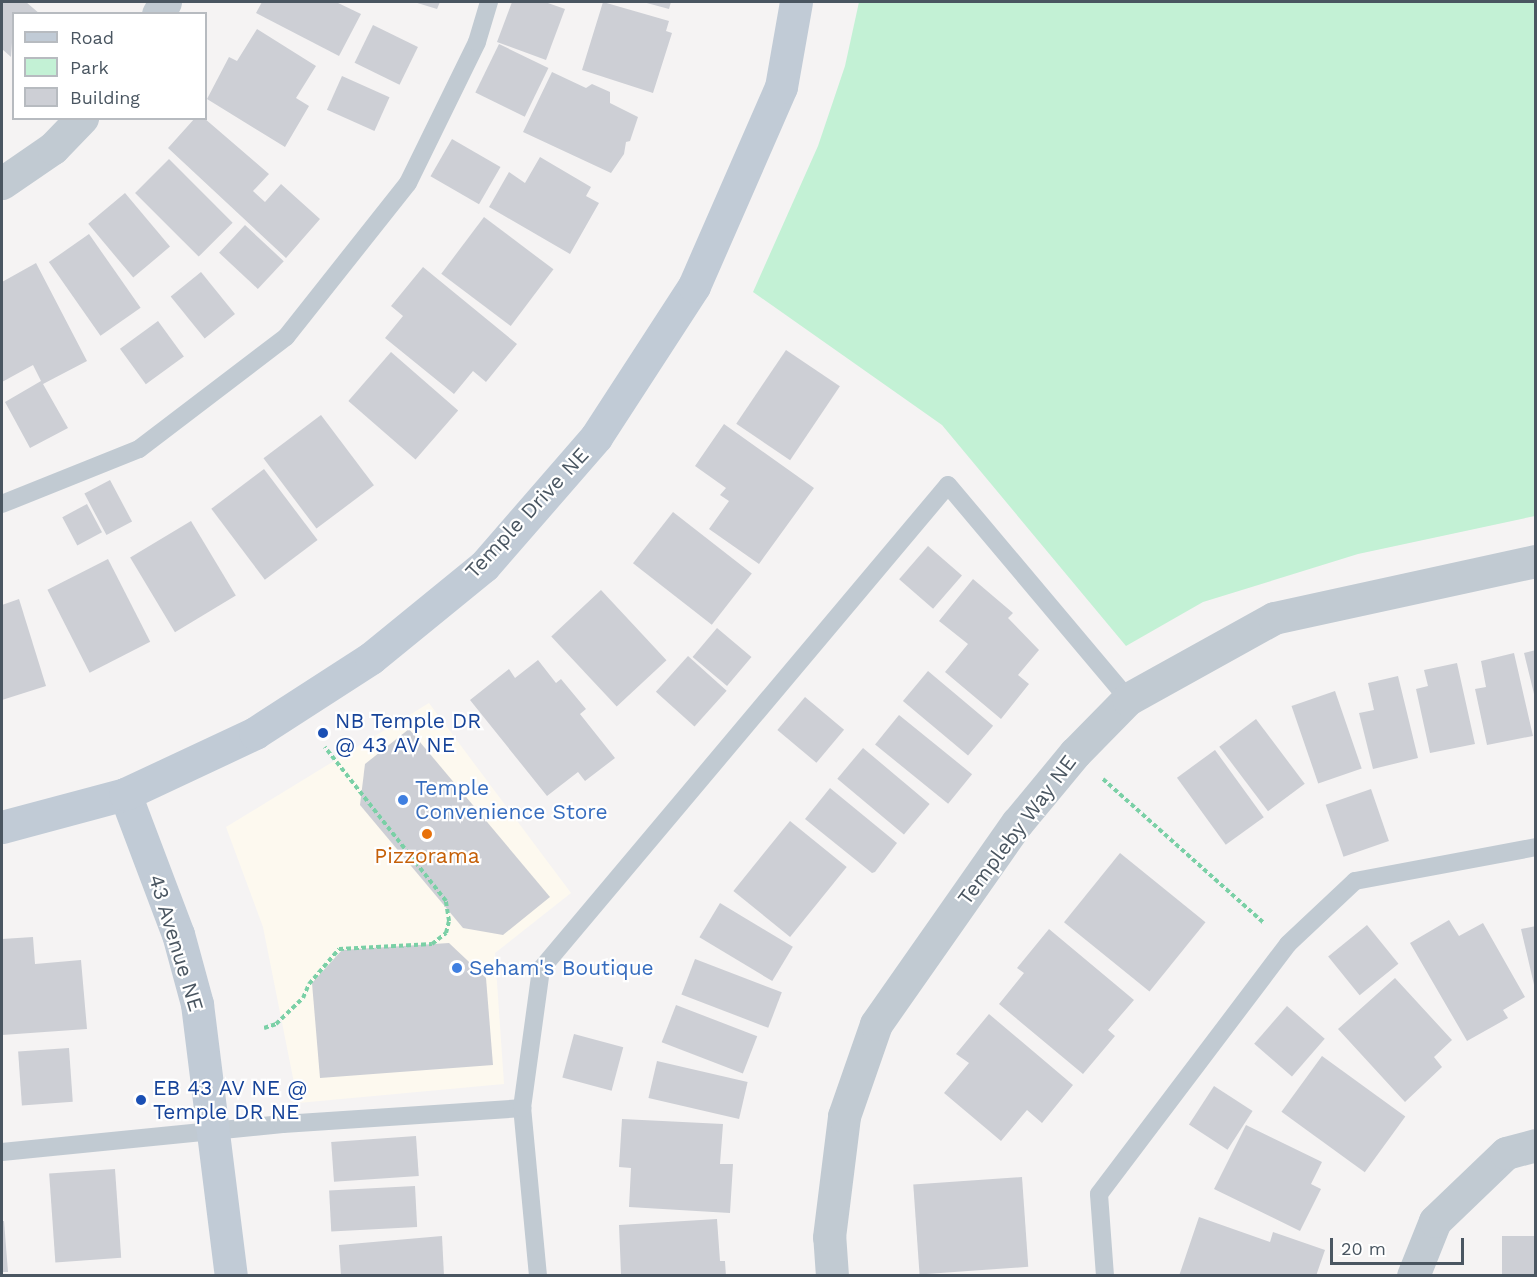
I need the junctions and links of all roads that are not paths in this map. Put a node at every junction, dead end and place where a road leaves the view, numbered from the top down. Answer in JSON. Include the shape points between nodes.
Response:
{"nodes":[{"id":1,"x":489,"y":2,"type":"edge"},
{"id":2,"x":796,"y":2,"type":"edge"},
{"id":3,"x":80,"y":120,"type":"edge"},
{"id":4,"x":2,"y":183,"type":"edge"},
{"id":5,"x":2,"y":504,"type":"edge"},
{"id":6,"x":1536,"y":561,"type":"edge"},
{"id":7,"x":1128,"y":699,"type":"junction"},
{"id":8,"x":125,"y":794,"type":"junction"},
{"id":9,"x":2,"y":827,"type":"edge"},
{"id":10,"x":1536,"y":847,"type":"edge"},
{"id":11,"x":522,"y":1108,"type":"junction"},
{"id":12,"x":215,"y":1132,"type":"junction"},
{"id":13,"x":1536,"y":1145,"type":"edge"},
{"id":14,"x":2,"y":1152,"type":"edge"},
{"id":15,"x":231,"y":1275,"type":"edge"},
{"id":16,"x":538,"y":1275,"type":"edge"},
{"id":17,"x":832,"y":1275,"type":"edge"},
{"id":18,"x":1105,"y":1275,"type":"edge"},
{"id":19,"x":1413,"y":1275,"type":"edge"}],
"edges":[{"from":1,"to":5,"type":"lane","via":[[477,42],[408,183],[285,337],[139,449]]},
{"from":2,"to":8,"type":"street","name":"Temple Drive NE","via":[[781,87],[694,286],[596,437],[484,566],[371,658],[255,733]]},
{"from":3,"to":4,"type":"street","via":[[53,148]]},
{"from":6,"to":7,"type":"street","name":"Templeby Way NE","via":[[1274,618]]},
{"from":7,"to":11,"type":"lane","via":[[948,485],[541,969]]},
{"from":7,"to":17,"type":"street","name":"Templeby Way NE","via":[[1075,753],[1017,823],[876,1024],[844,1116],[829,1237]]},
{"from":8,"to":9,"type":"street","name":"Temple Drive NE"},
{"from":8,"to":12,"type":"street","name":"43 Avenue NE","via":[[178,934],[197,1004]]},
{"from":10,"to":18,"type":"lane","via":[[1355,881],[1288,944],[1099,1194]]},
{"from":11,"to":12,"type":"lane"},
{"from":11,"to":16,"type":"lane"},
{"from":12,"to":14,"type":"lane"},
{"from":12,"to":15,"type":"street","name":"43 Avenue NE"},
{"from":13,"to":19,"type":"street","via":[[1506,1153],[1436,1221]]}]}
